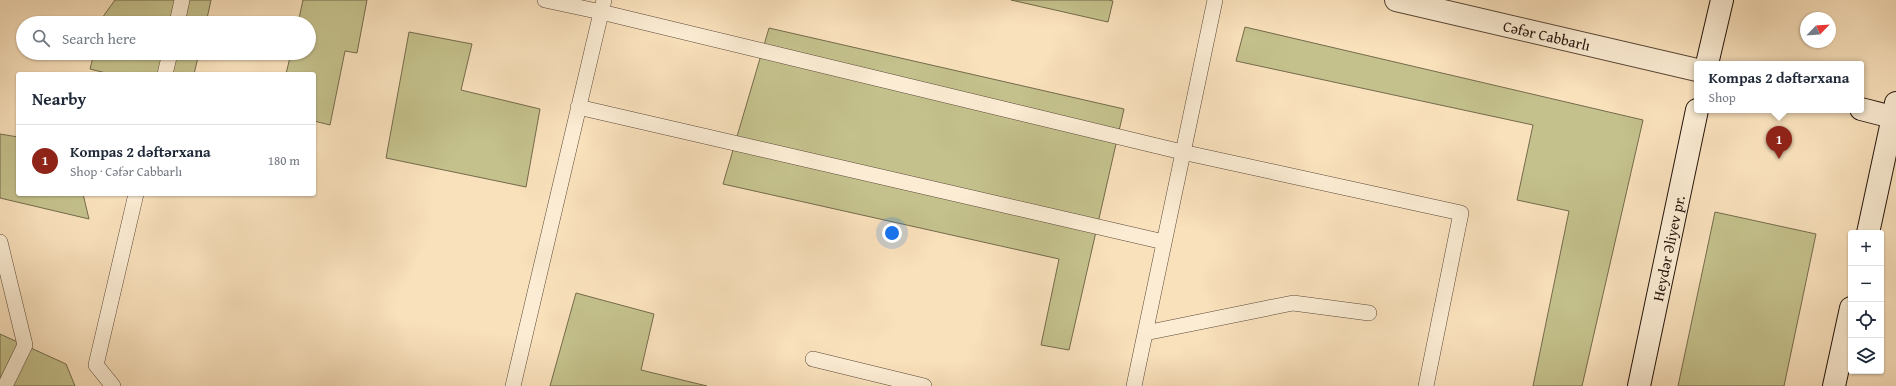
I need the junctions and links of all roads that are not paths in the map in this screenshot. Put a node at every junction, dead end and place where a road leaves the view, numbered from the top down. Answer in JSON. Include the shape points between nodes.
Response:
{"nodes":[{"id":1,"x":182,"y":0,"type":"edge"},
{"id":2,"x":545,"y":0,"type":"edge"},
{"id":3,"x":1215,"y":0,"type":"edge"},
{"id":4,"x":1396,"y":0,"type":"edge"},
{"id":5,"x":1722,"y":0,"type":"edge"},
{"id":6,"x":602,"y":6,"type":"edge"},
{"id":7,"x":179,"y":16,"type":"edge"},
{"id":8,"x":168,"y":60,"type":"edge"},
{"id":9,"x":1708,"y":61,"type":"edge"},
{"id":10,"x":1694,"y":69,"type":"edge"},
{"id":11,"x":165,"y":72,"type":"edge"},
{"id":12,"x":578,"y":107,"type":"junction"},
{"id":13,"x":1864,"y":109,"type":"edge"},
{"id":14,"x":1696,"y":113,"type":"edge"},
{"id":15,"x":1895,"y":113,"type":"edge"},
{"id":16,"x":1182,"y":152,"type":"junction"},
{"id":17,"x":136,"y":196,"type":"edge"},
{"id":18,"x":1869,"y":230,"type":"edge"},
{"id":19,"x":0,"y":242,"type":"edge"},
{"id":20,"x":1164,"y":242,"type":"junction"},
{"id":21,"x":1370,"y":313,"type":"dead end"},
{"id":22,"x":1848,"y":322,"type":"edge"},
{"id":23,"x":1145,"y":333,"type":"junction"},
{"id":24,"x":813,"y":359,"type":"dead end"},
{"id":25,"x":4,"y":386,"type":"edge"},
{"id":26,"x":113,"y":386,"type":"edge"},
{"id":27,"x":513,"y":386,"type":"edge"},
{"id":28,"x":924,"y":386,"type":"edge"},
{"id":29,"x":1134,"y":386,"type":"edge"},
{"id":30,"x":1426,"y":386,"type":"edge"},
{"id":31,"x":1639,"y":386,"type":"edge"},
{"id":32,"x":1834,"y":386,"type":"edge"}],
"edges":[{"from":1,"to":7,"type":"lane"},
{"from":2,"to":6,"type":"lane"},
{"from":3,"to":16,"type":"lane"},
{"from":4,"to":10,"type":"main road","name":"Cəfər Cabbarlı"},
{"from":5,"to":9,"type":"main road"},
{"from":6,"to":12,"type":"lane"},
{"from":6,"to":16,"type":"lane"},
{"from":8,"to":11,"type":"lane"},
{"from":12,"to":20,"type":"lane"},
{"from":12,"to":27,"type":"lane"},
{"from":13,"to":15,"type":"main road"},
{"from":14,"to":31,"type":"main road","name":"Heydər Əliyev pr."},
{"from":15,"to":18,"type":"main road"},
{"from":16,"to":20,"type":"lane"},
{"from":16,"to":30,"type":"lane","via":[[1461,213]]},
{"from":17,"to":26,"type":"lane","via":[[96,365]]},
{"from":19,"to":25,"type":"lane","via":[[25,346]]},
{"from":20,"to":23,"type":"lane"},
{"from":21,"to":23,"type":"lane","via":[[1293,303]]},
{"from":22,"to":32,"type":"main road"},
{"from":23,"to":29,"type":"lane"},
{"from":24,"to":28,"type":"lane"}]}
